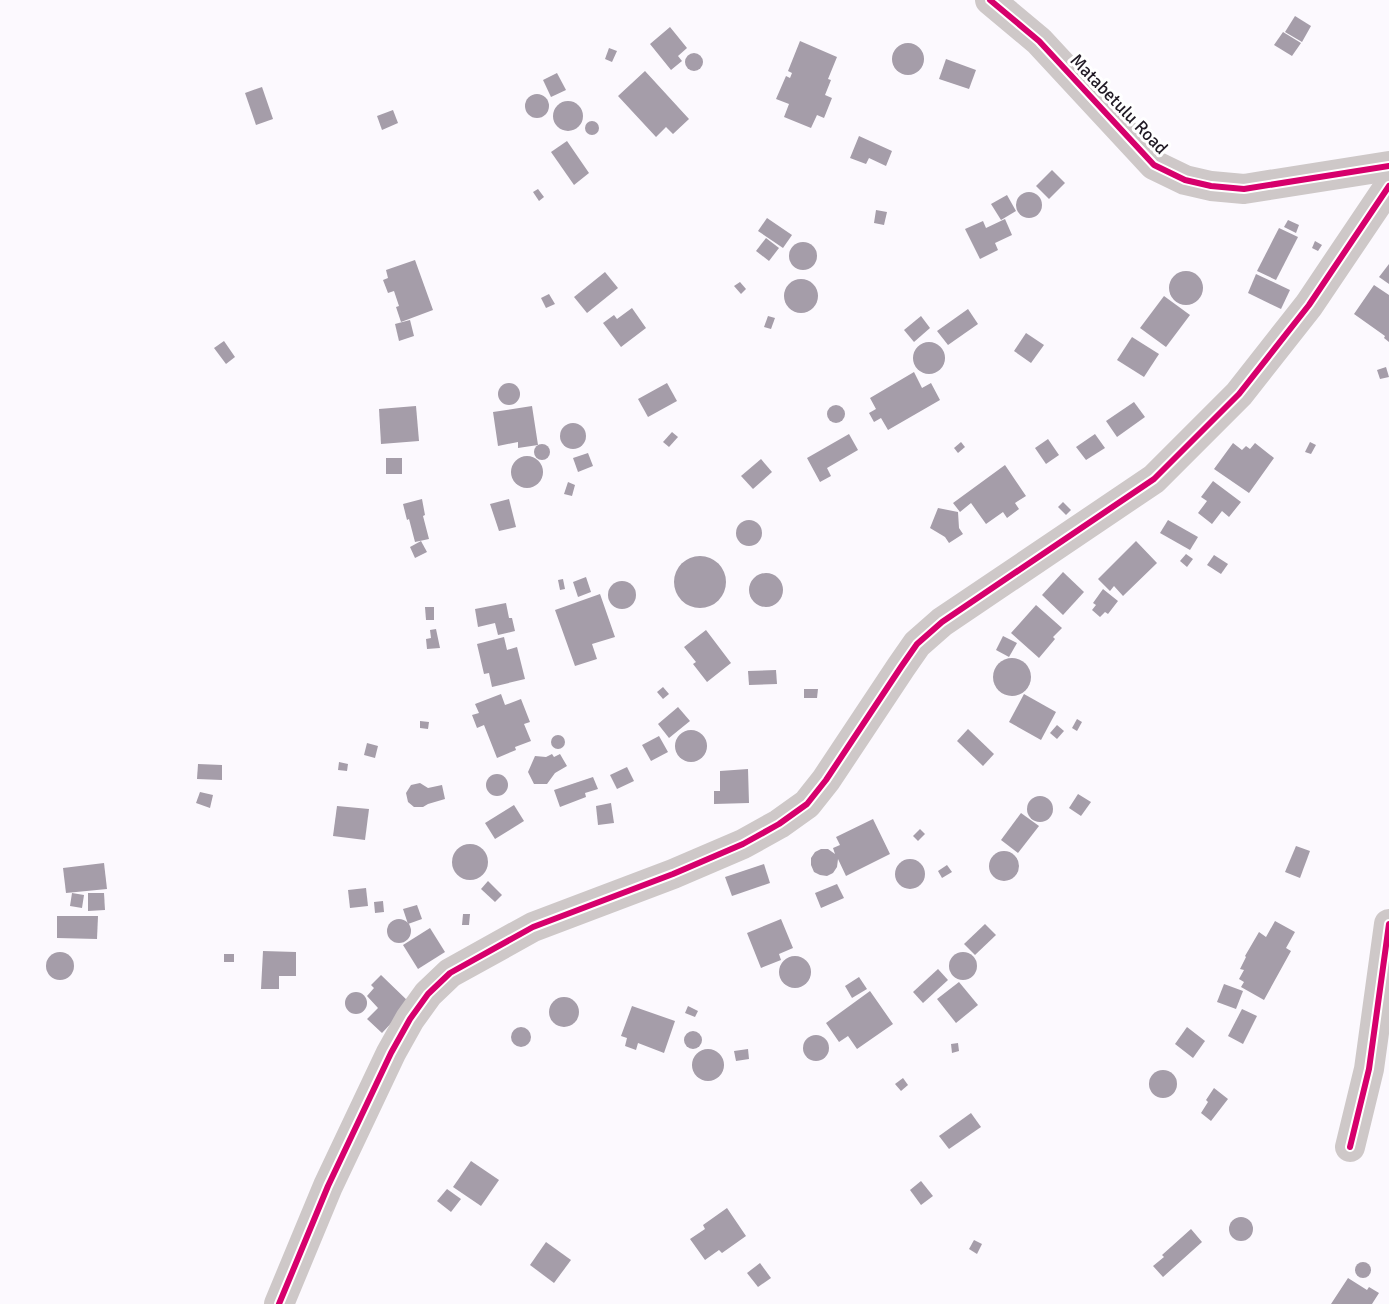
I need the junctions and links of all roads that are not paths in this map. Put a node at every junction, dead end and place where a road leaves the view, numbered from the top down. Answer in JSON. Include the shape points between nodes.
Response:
{"nodes":[{"id":1,"x":990,"y":0,"type":"edge"},
{"id":2,"x":1389,"y":166,"type":"edge"},
{"id":3,"x":1389,"y":186,"type":"edge"},
{"id":4,"x":1389,"y":924,"type":"edge"},
{"id":5,"x":1350,"y":1147,"type":"dead end"},
{"id":6,"x":279,"y":1304,"type":"edge"}],
"edges":[{"from":1,"to":2,"type":"street","name":"Matabetulu Road","via":[[1039,41],[1154,165],[1185,180],[1244,189]]},
{"from":3,"to":6,"type":"street","via":[[1309,305],[1239,394],[1154,479],[942,622],[917,645],[807,804],[743,844],[533,927],[450,973],[428,994],[391,1053],[328,1186]]},
{"from":4,"to":5,"type":"street","via":[[1370,1069]]}]}
